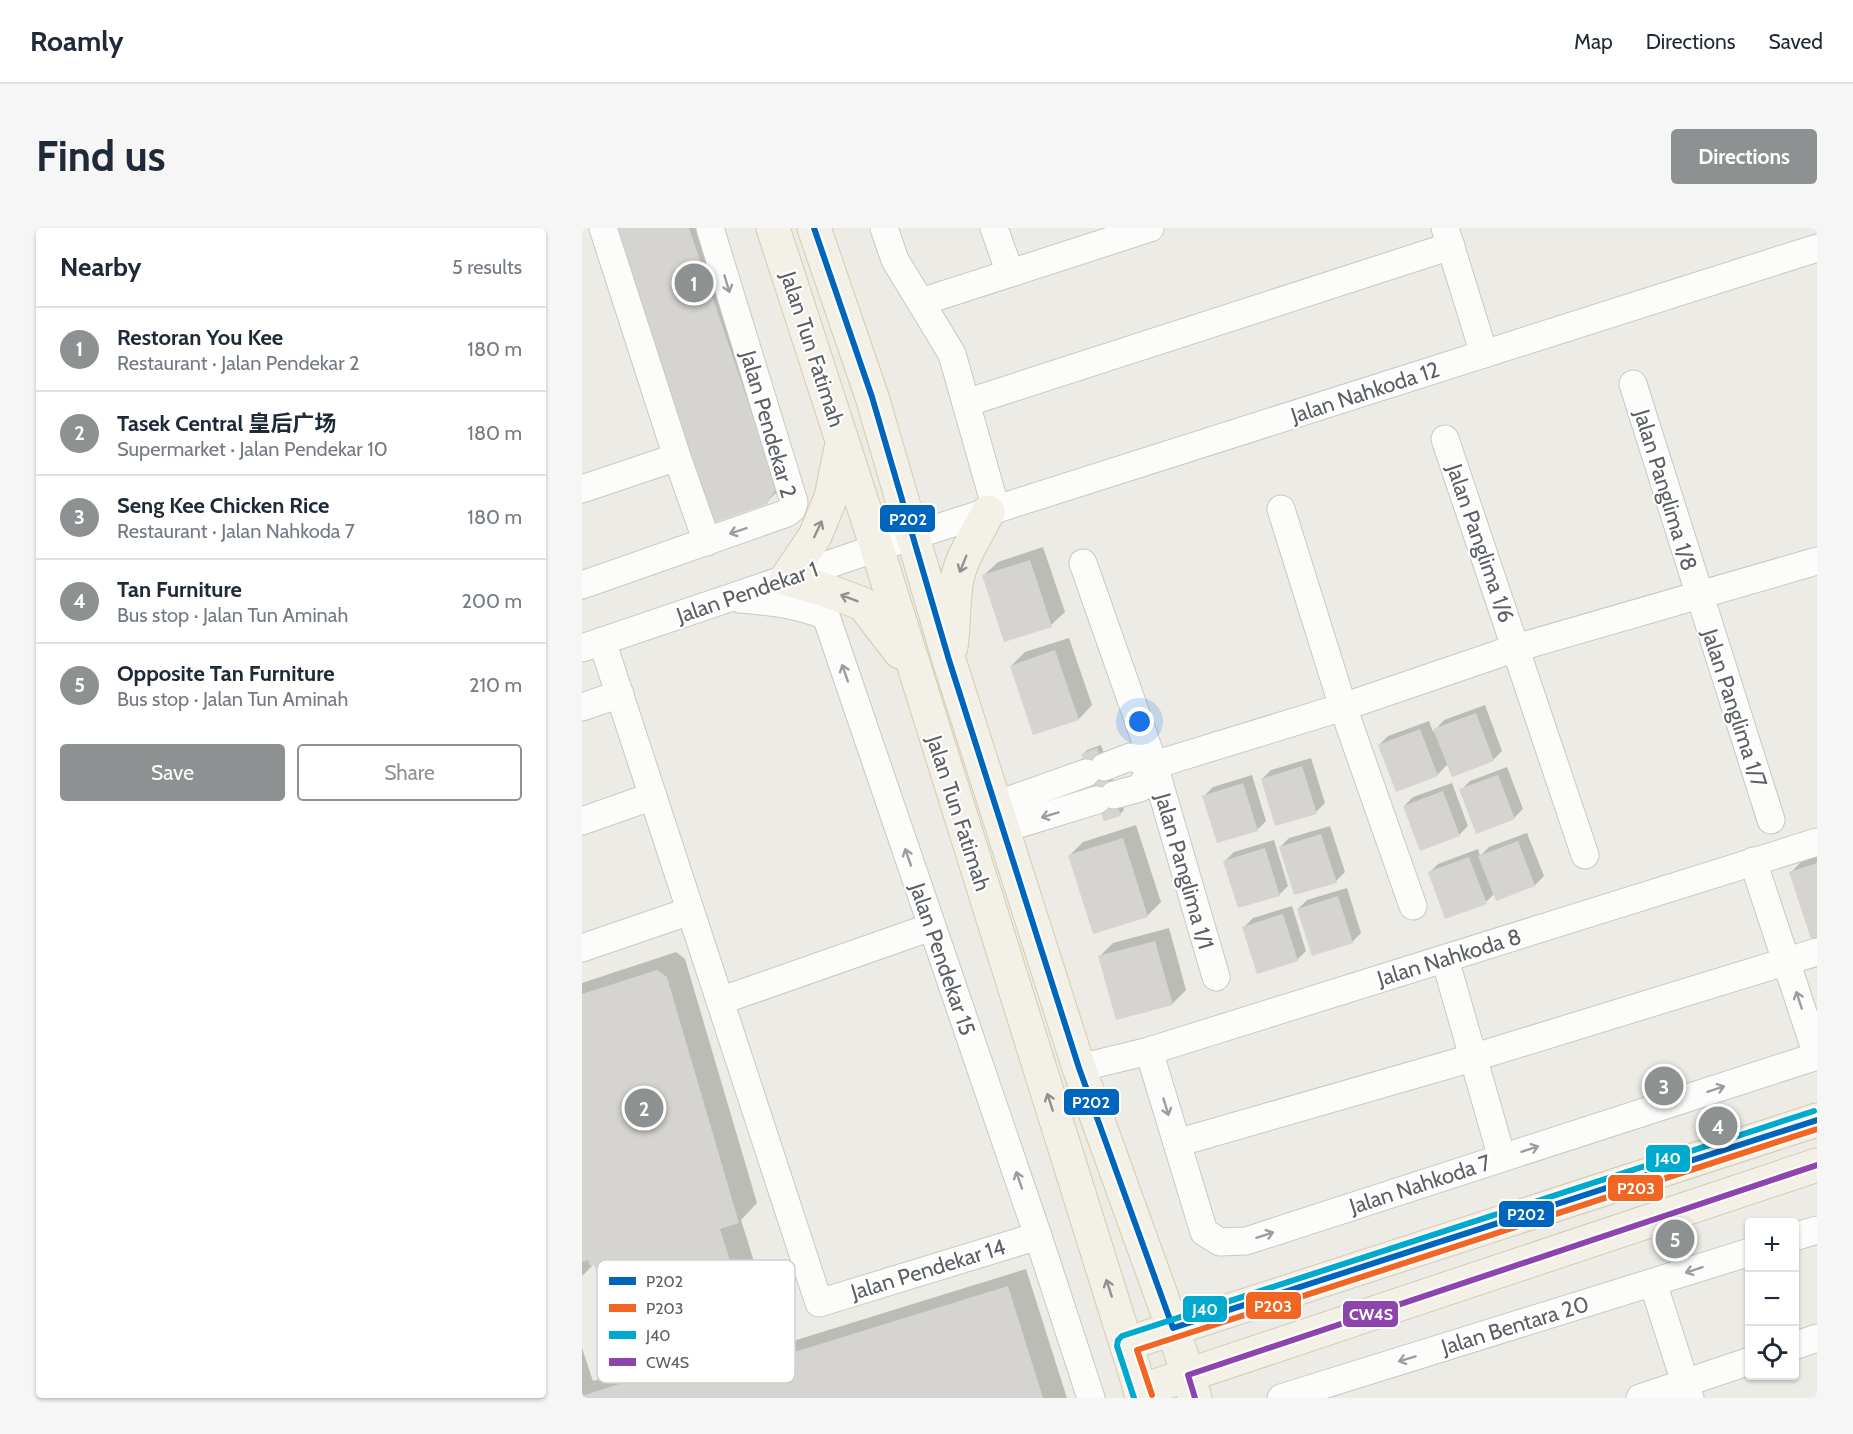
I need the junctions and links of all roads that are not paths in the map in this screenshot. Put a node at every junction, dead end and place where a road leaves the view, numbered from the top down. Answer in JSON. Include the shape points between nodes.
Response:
{"nodes":[{"id":1,"x":603,"y":228,"type":"edge"},
{"id":2,"x":710,"y":228,"type":"edge"},
{"id":3,"x":773,"y":228,"type":"edge"},
{"id":4,"x":814,"y":228,"type":"edge"},
{"id":5,"x":884,"y":228,"type":"edge"},
{"id":6,"x":994,"y":228,"type":"edge"},
{"id":7,"x":1150,"y":228,"type":"edge"},
{"id":8,"x":1102,"y":235,"type":"edge"},
{"id":9,"x":1448,"y":237,"type":"edge"},
{"id":10,"x":1817,"y":248,"type":"edge"},
{"id":11,"x":1010,"y":273,"type":"junction"},
{"id":12,"x":921,"y":302,"type":"junction"},
{"id":13,"x":1484,"y":354,"type":"junction"},
{"id":14,"x":1633,"y":384,"type":"dead end"},
{"id":15,"x":966,"y":403,"type":"junction"},
{"id":16,"x":1445,"y":439,"type":"dead end"},
{"id":17,"x":843,"y":441,"type":"junction"},
{"id":18,"x":677,"y":457,"type":"junction"},
{"id":19,"x":582,"y":489,"type":"edge"},
{"id":20,"x":1281,"y":509,"type":"dead end"},
{"id":21,"x":992,"y":511,"type":"junction"},
{"id":22,"x":912,"y":536,"type":"junction"},
{"id":23,"x":707,"y":542,"type":"junction"},
{"id":24,"x":877,"y":548,"type":"junction"},
{"id":25,"x":1817,"y":561,"type":"edge"},
{"id":26,"x":1083,"y":563,"type":"dead end"},
{"id":27,"x":786,"y":579,"type":"junction"},
{"id":28,"x":582,"y":585,"type":"edge"},
{"id":29,"x":1699,"y":596,"type":"junction"},
{"id":30,"x":728,"y":598,"type":"junction"},
{"id":31,"x":592,"y":644,"type":"edge"},
{"id":32,"x":1516,"y":648,"type":"junction"},
{"id":33,"x":949,"y":660,"type":"junction"},
{"id":34,"x":914,"y":672,"type":"junction"},
{"id":35,"x":620,"y":694,"type":"junction"},
{"id":36,"x":582,"y":707,"type":"edge"},
{"id":37,"x":1343,"y":707,"type":"junction"},
{"id":38,"x":1154,"y":765,"type":"junction"},
{"id":39,"x":653,"y":796,"type":"junction"},
{"id":40,"x":1000,"y":817,"type":"junction"},
{"id":41,"x":1771,"y":820,"type":"dead end"},
{"id":42,"x":582,"y":821,"type":"edge"},
{"id":43,"x":1817,"y":842,"type":"edge"},
{"id":44,"x":1585,"y":855,"type":"dead end"},
{"id":45,"x":1753,"y":861,"type":"junction"},
{"id":46,"x":1413,"y":906,"type":"dead end"},
{"id":47,"x":690,"y":911,"type":"junction"},
{"id":48,"x":931,"y":927,"type":"junction"},
{"id":49,"x":996,"y":932,"type":"junction"},
{"id":50,"x":582,"y":948,"type":"edge"},
{"id":51,"x":1817,"y":952,"type":"edge"},
{"id":52,"x":1445,"y":958,"type":"junction"},
{"id":53,"x":1787,"y":961,"type":"junction"},
{"id":54,"x":1216,"y":977,"type":"dead end"},
{"id":55,"x":720,"y":1001,"type":"junction"},
{"id":56,"x":1149,"y":1051,"type":"junction"},
{"id":57,"x":1817,"y":1056,"type":"edge"},
{"id":58,"x":1472,"y":1058,"type":"junction"},
{"id":59,"x":1079,"y":1068,"type":"junction"},
{"id":60,"x":1817,"y":1120,"type":"edge"},
{"id":61,"x":1178,"y":1143,"type":"junction"},
{"id":62,"x":1502,"y":1158,"type":"junction"},
{"id":63,"x":1817,"y":1166,"type":"edge"},
{"id":64,"x":1817,"y":1230,"type":"edge"},
{"id":65,"x":1799,"y":1235,"type":"edge"},
{"id":66,"x":1038,"y":1236,"type":"junction"},
{"id":67,"x":1745,"y":1253,"type":"edge"},
{"id":68,"x":1653,"y":1283,"type":"junction"},
{"id":69,"x":1173,"y":1328,"type":"junction"},
{"id":70,"x":1817,"y":1338,"type":"edge"},
{"id":71,"x":1126,"y":1344,"type":"junction"},
{"id":72,"x":1799,"y":1344,"type":"edge"},
{"id":73,"x":1745,"y":1363,"type":"edge"},
{"id":74,"x":1191,"y":1386,"type":"edge"},
{"id":75,"x":1688,"y":1391,"type":"edge"},
{"id":76,"x":1142,"y":1394,"type":"edge"},
{"id":77,"x":1091,"y":1398,"type":"edge"},
{"id":78,"x":1281,"y":1398,"type":"edge"},
{"id":79,"x":1640,"y":1398,"type":"edge"}],
"edges":[{"from":1,"to":18,"type":"street"},
{"from":2,"to":23,"type":"street","name":"Jalan Pendekar 2","one_way":true,"via":[[794,502],[787,513]]},
{"from":3,"to":17,"type":"main road","name":"Jalan Tun Fatimah"},
{"from":4,"to":22,"type":"main road","name":"Jalan Tun Fatimah","via":[[872,397]]},
{"from":5,"to":12,"type":"street","via":[[895,260]]},
{"from":6,"to":11,"type":"street"},
{"from":7,"to":8,"type":"street"},
{"from":8,"to":11,"type":"street"},
{"from":9,"to":13,"type":"street"},
{"from":9,"to":15,"type":"street"},
{"from":10,"to":13,"type":"street","name":"Jalan Nahkoda 12"},
{"from":11,"to":12,"type":"street"},
{"from":12,"to":15,"type":"street","via":[[952,354]]},
{"from":13,"to":21,"type":"street","name":"Jalan Nahkoda 12"},
{"from":14,"to":29,"type":"street","name":"Jalan Panglima 1/8"},
{"from":15,"to":21,"type":"street"},
{"from":16,"to":32,"type":"street","name":"Jalan Panglima 1/6"},
{"from":17,"to":24,"type":"main road","name":"Jalan Tun Fatimah"},
{"from":27,"to":17,"type":"main road","one_way":true,"via":[[815,536],[831,497]]},
{"from":18,"to":19,"type":"street"},
{"from":18,"to":23,"type":"street"},
{"from":20,"to":37,"type":"street"},
{"from":21,"to":22,"type":"street","name":"Jalan Nahkoda 12"},
{"from":21,"to":33,"type":"main road","one_way":true,"via":[[960,567]]},
{"from":22,"to":24,"type":"street","name":"Jalan Pendekar 1"},
{"from":22,"to":33,"type":"main road","name":"Jalan Tun Fatimah"},
{"from":23,"to":28,"type":"street","name":"Jalan Pendekar 2"},
{"from":24,"to":27,"type":"street","name":"Jalan Pendekar 1"},
{"from":24,"to":34,"type":"main road","name":"Jalan Tun Fatimah"},
{"from":25,"to":29,"type":"street"},
{"from":26,"to":38,"type":"street","name":"Jalan Panglima 1/1"},
{"from":27,"to":30,"type":"street","name":"Jalan Pendekar 1"},
{"from":34,"to":27,"type":"main road","one_way":true,"via":[[863,604]]},
{"from":29,"to":32,"type":"street"},
{"from":29,"to":41,"type":"street","name":"Jalan Panglima 1/7"},
{"from":30,"to":31,"type":"street","name":"Jalan Pendekar 1"},
{"from":48,"to":30,"type":"street","name":"Jalan Pendekar 15","one_way":true,"via":[[825,616],[778,602]]},
{"from":31,"to":35,"type":"street"},
{"from":32,"to":37,"type":"street"},
{"from":32,"to":44,"type":"street","name":"Jalan Panglima 1/6"},
{"from":33,"to":40,"type":"main road","name":"Jalan Tun Fatimah"},
{"from":34,"to":49,"type":"main road","name":"Jalan Tun Fatimah"},
{"from":35,"to":36,"type":"street"},
{"from":35,"to":39,"type":"street"},
{"from":37,"to":38,"type":"street"},
{"from":37,"to":46,"type":"street"},
{"from":38,"to":40,"type":"street","via":[[1130,757]]},
{"from":38,"to":40,"type":"street","one_way":true,"via":[[1140,788]]},
{"from":38,"to":54,"type":"street","name":"Jalan Panglima 1/1"},
{"from":39,"to":42,"type":"street"},
{"from":39,"to":47,"type":"street"},
{"from":40,"to":49,"type":"main road","via":[[983,812],[977,829],[1006,913]]},
{"from":40,"to":59,"type":"main road","name":"Jalan Tun Fatimah"},
{"from":43,"to":45,"type":"street","name":"Jalan Nahkoda 8"},
{"from":45,"to":52,"type":"street","name":"Jalan Nahkoda 8"},
{"from":45,"to":53,"type":"street"},
{"from":47,"to":50,"type":"street"},
{"from":47,"to":55,"type":"street"},
{"from":48,"to":55,"type":"street"},
{"from":66,"to":48,"type":"street","name":"Jalan Pendekar 15","one_way":true},
{"from":71,"to":49,"type":"main road","name":"Jalan Tun Fatimah","one_way":true},
{"from":51,"to":53,"type":"street"},
{"from":52,"to":56,"type":"street","name":"Jalan Nahkoda 8"},
{"from":52,"to":58,"type":"street"},
{"from":57,"to":53,"type":"street","one_way":true},
{"from":53,"to":58,"type":"street"},
{"from":55,"to":66,"type":"street","name":"Jalan Pendekar 14","via":[[819,1302]]},
{"from":56,"to":59,"type":"street","name":"Jalan Nahkoda 8"},
{"from":56,"to":61,"type":"street","name":"Jalan Nahkoda 7","one_way":true},
{"from":62,"to":57,"type":"street","name":"Jalan Nahkoda 7","one_way":true},
{"from":58,"to":61,"type":"street"},
{"from":58,"to":62,"type":"street"},
{"from":59,"to":69,"type":"main road","name":"Jalan Tun Fatimah"},
{"from":60,"to":69,"type":"main road"},
{"from":61,"to":62,"type":"street","name":"Jalan Nahkoda 7","one_way":true,"via":[[1204,1232],[1220,1242],[1246,1241]]},
{"from":63,"to":74,"type":"main road"},
{"from":64,"to":65,"type":"street"},
{"from":66,"to":77,"type":"street","name":"Jalan Pendekar 15"},
{"from":67,"to":68,"type":"street","name":"Jalan Bentara 20","one_way":true},
{"from":68,"to":75,"type":"street"},
{"from":68,"to":78,"type":"street","name":"Jalan Bentara 20","one_way":true},
{"from":69,"to":71,"type":"main road"},
{"from":69,"to":74,"type":"main road","name":"Jalan Tun Fatimah"},
{"from":70,"to":72,"type":"street"},
{"from":71,"to":76,"type":"main road","name":"Jalan Tun Fatimah"},
{"from":73,"to":75,"type":"street"},
{"from":74,"to":76,"type":"main road"},
{"from":75,"to":79,"type":"street"}]}
